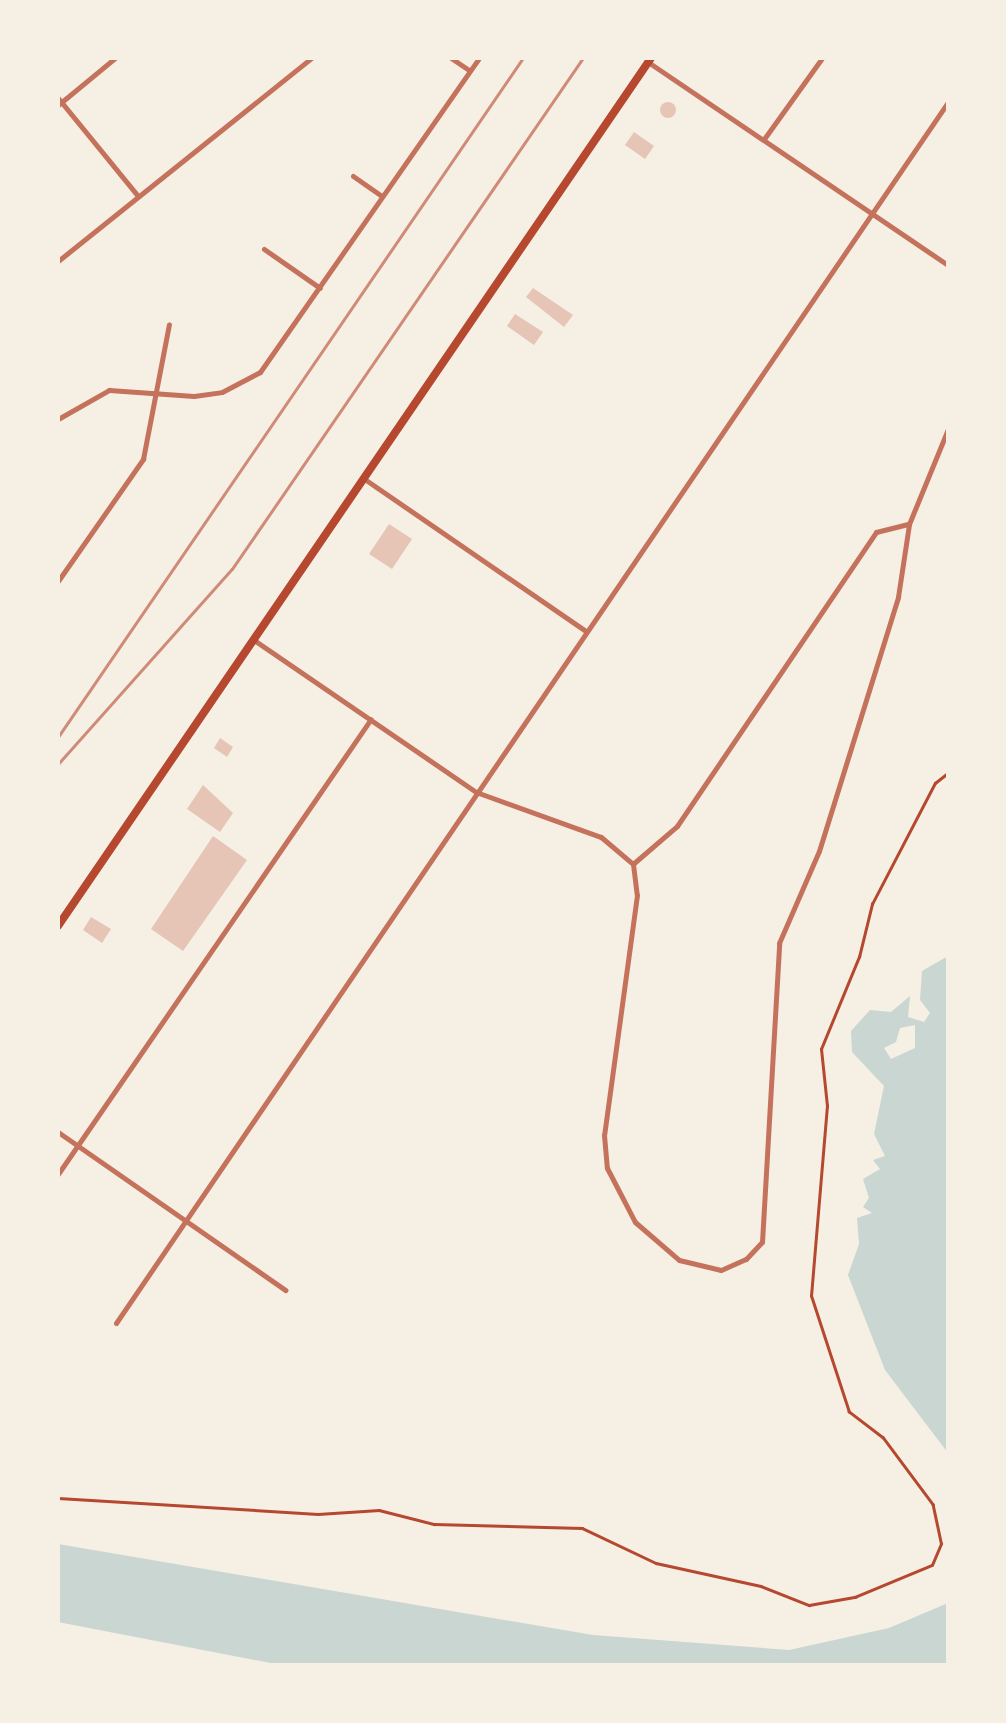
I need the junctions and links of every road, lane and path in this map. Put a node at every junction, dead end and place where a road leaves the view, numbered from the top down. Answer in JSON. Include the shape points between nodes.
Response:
{"nodes":[{"id":1,"x":115,"y":58,"type":"edge"},
{"id":2,"x":311,"y":58,"type":"edge"},
{"id":3,"x":451,"y":58,"type":"edge"},
{"id":4,"x":479,"y":58,"type":"edge"},
{"id":5,"x":822,"y":58,"type":"edge"},
{"id":6,"x":649,"y":60,"type":"edge"},
{"id":7,"x":470,"y":71,"type":"junction"},
{"id":8,"x":59,"y":102,"type":"edge"},
{"id":9,"x":948,"y":102,"type":"edge"},
{"id":10,"x":764,"y":139,"type":"junction"},
{"id":11,"x":354,"y":176,"type":"dead end"},
{"id":12,"x":138,"y":196,"type":"junction"},
{"id":13,"x":382,"y":196,"type":"junction"},
{"id":14,"x":870,"y":214,"type":"junction"},
{"id":15,"x":264,"y":250,"type":"dead end"},
{"id":16,"x":58,"y":261,"type":"edge"},
{"id":17,"x":948,"y":266,"type":"edge"},
{"id":18,"x":320,"y":288,"type":"junction"},
{"id":19,"x":169,"y":324,"type":"dead end"},
{"id":20,"x":160,"y":392,"type":"junction"},
{"id":21,"x":58,"y":419,"type":"edge"},
{"id":22,"x":948,"y":429,"type":"edge"},
{"id":23,"x":363,"y":478,"type":"junction"},
{"id":24,"x":908,"y":524,"type":"junction"},
{"id":25,"x":58,"y":581,"type":"edge"},
{"id":26,"x":586,"y":631,"type":"junction"},
{"id":27,"x":254,"y":640,"type":"junction"},
{"id":28,"x":371,"y":719,"type":"junction"},
{"id":29,"x":948,"y":773,"type":"edge"},
{"id":30,"x":476,"y":792,"type":"junction"},
{"id":31,"x":632,"y":864,"type":"junction"},
{"id":32,"x":58,"y":926,"type":"edge"},
{"id":33,"x":58,"y":1132,"type":"edge"},
{"id":34,"x":77,"y":1146,"type":"junction"},
{"id":35,"x":58,"y":1174,"type":"edge"},
{"id":36,"x":187,"y":1220,"type":"junction"},
{"id":37,"x":285,"y":1290,"type":"dead end"},
{"id":38,"x":116,"y":1323,"type":"dead end"},
{"id":39,"x":58,"y":1498,"type":"edge"}],
"edges":[{"from":1,"to":8,"type":"street"},
{"from":2,"to":12,"type":"street"},
{"from":3,"to":7,"type":"street"},
{"from":4,"to":7,"type":"street"},
{"from":5,"to":10,"type":"street"},
{"from":6,"to":10,"type":"street"},
{"from":6,"to":23,"type":"main road"},
{"from":7,"to":13,"type":"street"},
{"from":8,"to":12,"type":"street"},
{"from":9,"to":14,"type":"street"},
{"from":10,"to":14,"type":"street"},
{"from":11,"to":13,"type":"street"},
{"from":12,"to":16,"type":"street"},
{"from":13,"to":18,"type":"street"},
{"from":14,"to":17,"type":"street"},
{"from":14,"to":26,"type":"street"},
{"from":15,"to":18,"type":"street"},
{"from":18,"to":20,"type":"street","via":[[275,356],[242,384],[194,396]]},
{"from":19,"to":20,"type":"street"},
{"from":20,"to":21,"type":"street","via":[[109,390]]},
{"from":20,"to":25,"type":"street","via":[[143,459]]},
{"from":22,"to":24,"type":"street"},
{"from":23,"to":26,"type":"street"},
{"from":23,"to":27,"type":"main road"},
{"from":24,"to":31,"type":"street","via":[[876,532],[677,826]]},
{"from":24,"to":31,"type":"street","via":[[898,597],[819,852],[776,957],[762,1242],[722,1270],[679,1260],[635,1222],[607,1168],[604,1135],[637,895]]},
{"from":26,"to":30,"type":"street"},
{"from":27,"to":28,"type":"street"},
{"from":27,"to":32,"type":"main road"},
{"from":28,"to":30,"type":"street"},
{"from":28,"to":34,"type":"street"},
{"from":29,"to":39,"type":"path","via":[[935,784],[872,904],[860,956],[822,1049],[827,1106],[810,1296],[850,1412],[882,1438],[933,1505],[940,1544],[932,1565],[855,1597],[808,1605],[761,1586],[656,1563],[582,1528],[434,1524],[380,1510],[318,1514]]},
{"from":30,"to":31,"type":"street","via":[[601,837]]},
{"from":30,"to":36,"type":"street"},
{"from":33,"to":34,"type":"street"},
{"from":34,"to":35,"type":"street"},
{"from":34,"to":36,"type":"street"},
{"from":36,"to":37,"type":"street"},
{"from":36,"to":38,"type":"street"}]}
